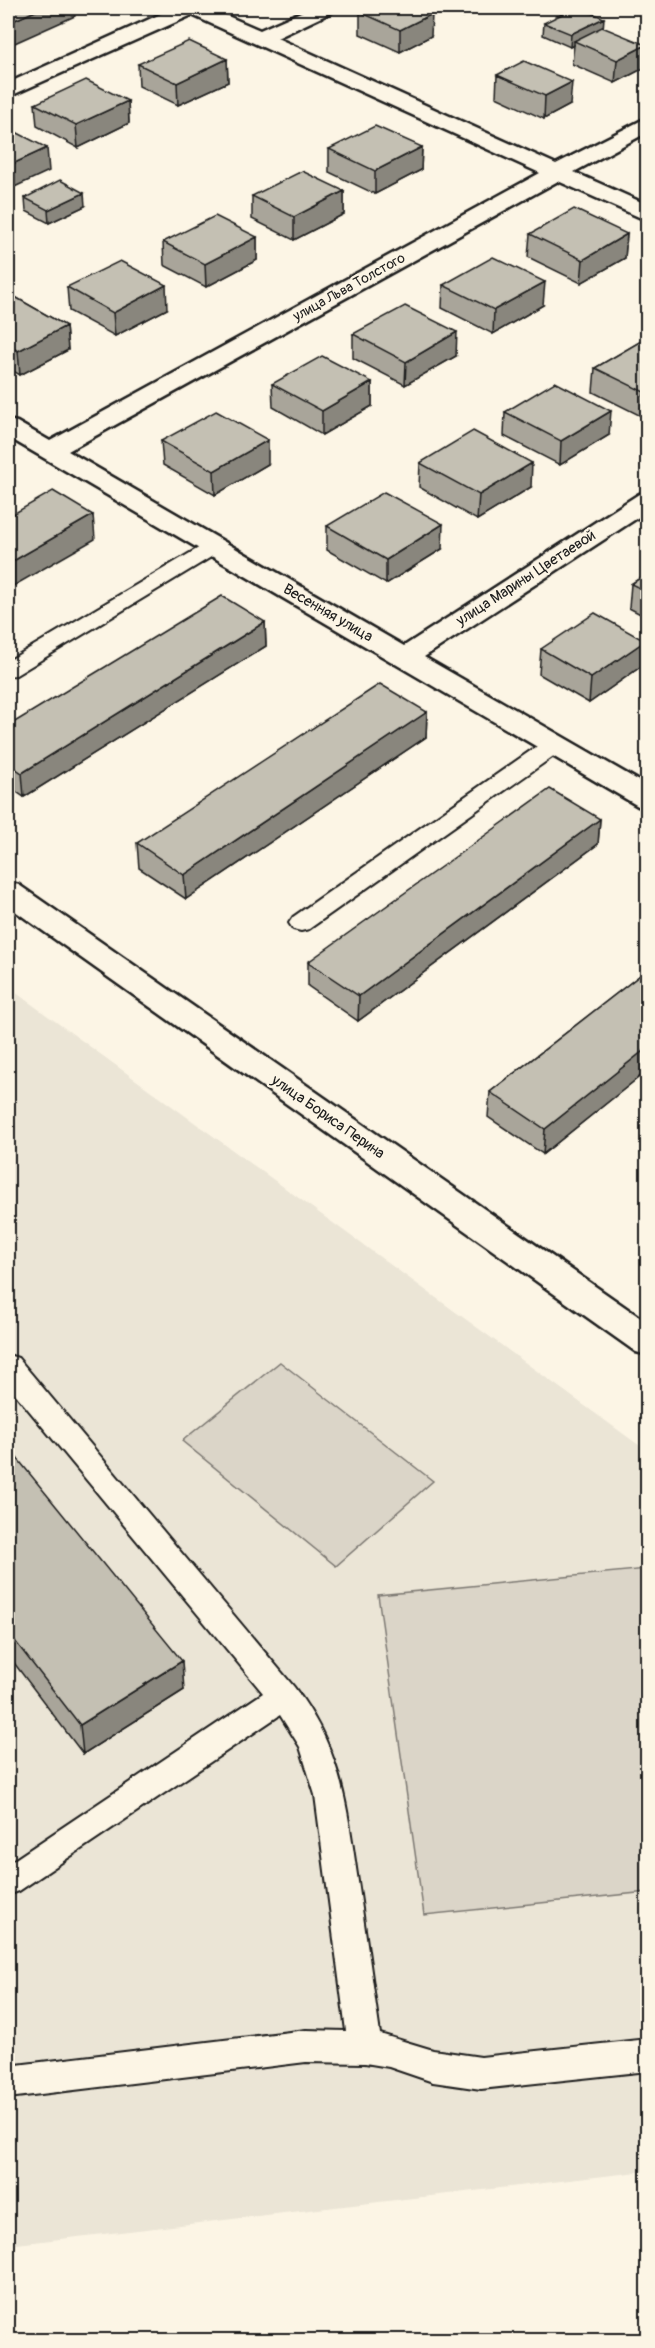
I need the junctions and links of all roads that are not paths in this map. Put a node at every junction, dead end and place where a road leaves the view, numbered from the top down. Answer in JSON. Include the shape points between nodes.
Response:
{"nodes":[{"id":1,"x":191,"y":8,"type":"edge"},
{"id":2,"x":326,"y":8,"type":"edge"},
{"id":3,"x":261,"y":38,"type":"junction"},
{"id":4,"x":8,"y":91,"type":"edge"},
{"id":5,"x":648,"y":123,"type":"edge"},
{"id":6,"x":557,"y":173,"type":"junction"},
{"id":7,"x":648,"y":214,"type":"edge"},
{"id":8,"x":8,"y":427,"type":"edge"},
{"id":9,"x":50,"y":451,"type":"junction"},
{"id":10,"x":648,"y":499,"type":"edge"},
{"id":11,"x":214,"y":547,"type":"junction"},
{"id":12,"x":405,"y":658,"type":"junction"},
{"id":13,"x":8,"y":670,"type":"edge"},
{"id":14,"x":554,"y":745,"type":"junction"},
{"id":15,"x":648,"y":799,"type":"edge"},
{"id":16,"x":8,"y":892,"type":"edge"},
{"id":17,"x":301,"y":923,"type":"dead end"},
{"id":18,"x":648,"y":1342,"type":"edge"},
{"id":19,"x":8,"y":1366,"type":"edge"},
{"id":20,"x":283,"y":1696,"type":"junction"},
{"id":21,"x":8,"y":1881,"type":"edge"},
{"id":22,"x":365,"y":2047,"type":"junction"},
{"id":23,"x":648,"y":2055,"type":"edge"},
{"id":24,"x":8,"y":2082,"type":"edge"}],
"edges":[{"from":1,"to":3,"type":"street"},
{"from":1,"to":4,"type":"street"},
{"from":2,"to":3,"type":"street"},
{"from":3,"to":6,"type":"street"},
{"from":5,"to":6,"type":"street","name":"улица Льва Толстого"},
{"from":6,"to":7,"type":"street"},
{"from":6,"to":9,"type":"street","name":"улица Льва Толстого"},
{"from":8,"to":9,"type":"street","name":"Весенняя улица"},
{"from":9,"to":11,"type":"street","name":"Весенняя улица"},
{"from":10,"to":12,"type":"street","name":"улица Марины Цветаевой"},
{"from":11,"to":12,"type":"street","name":"Весенняя улица"},
{"from":11,"to":13,"type":"lane"},
{"from":12,"to":14,"type":"street","name":"Весенняя улица"},
{"from":14,"to":15,"type":"street","name":"Весенняя улица"},
{"from":14,"to":17,"type":"lane"},
{"from":16,"to":18,"type":"street","name":"улица Бориса Перина"},
{"from":19,"to":20,"type":"lane"},
{"from":20,"to":21,"type":"lane"},
{"from":20,"to":22,"type":"lane","via":[[313,1739],[324,1768]]},
{"from":22,"to":23,"type":"lane","via":[[433,2066],[481,2073]]},
{"from":22,"to":24,"type":"lane","via":[[306,2046]]}]}
